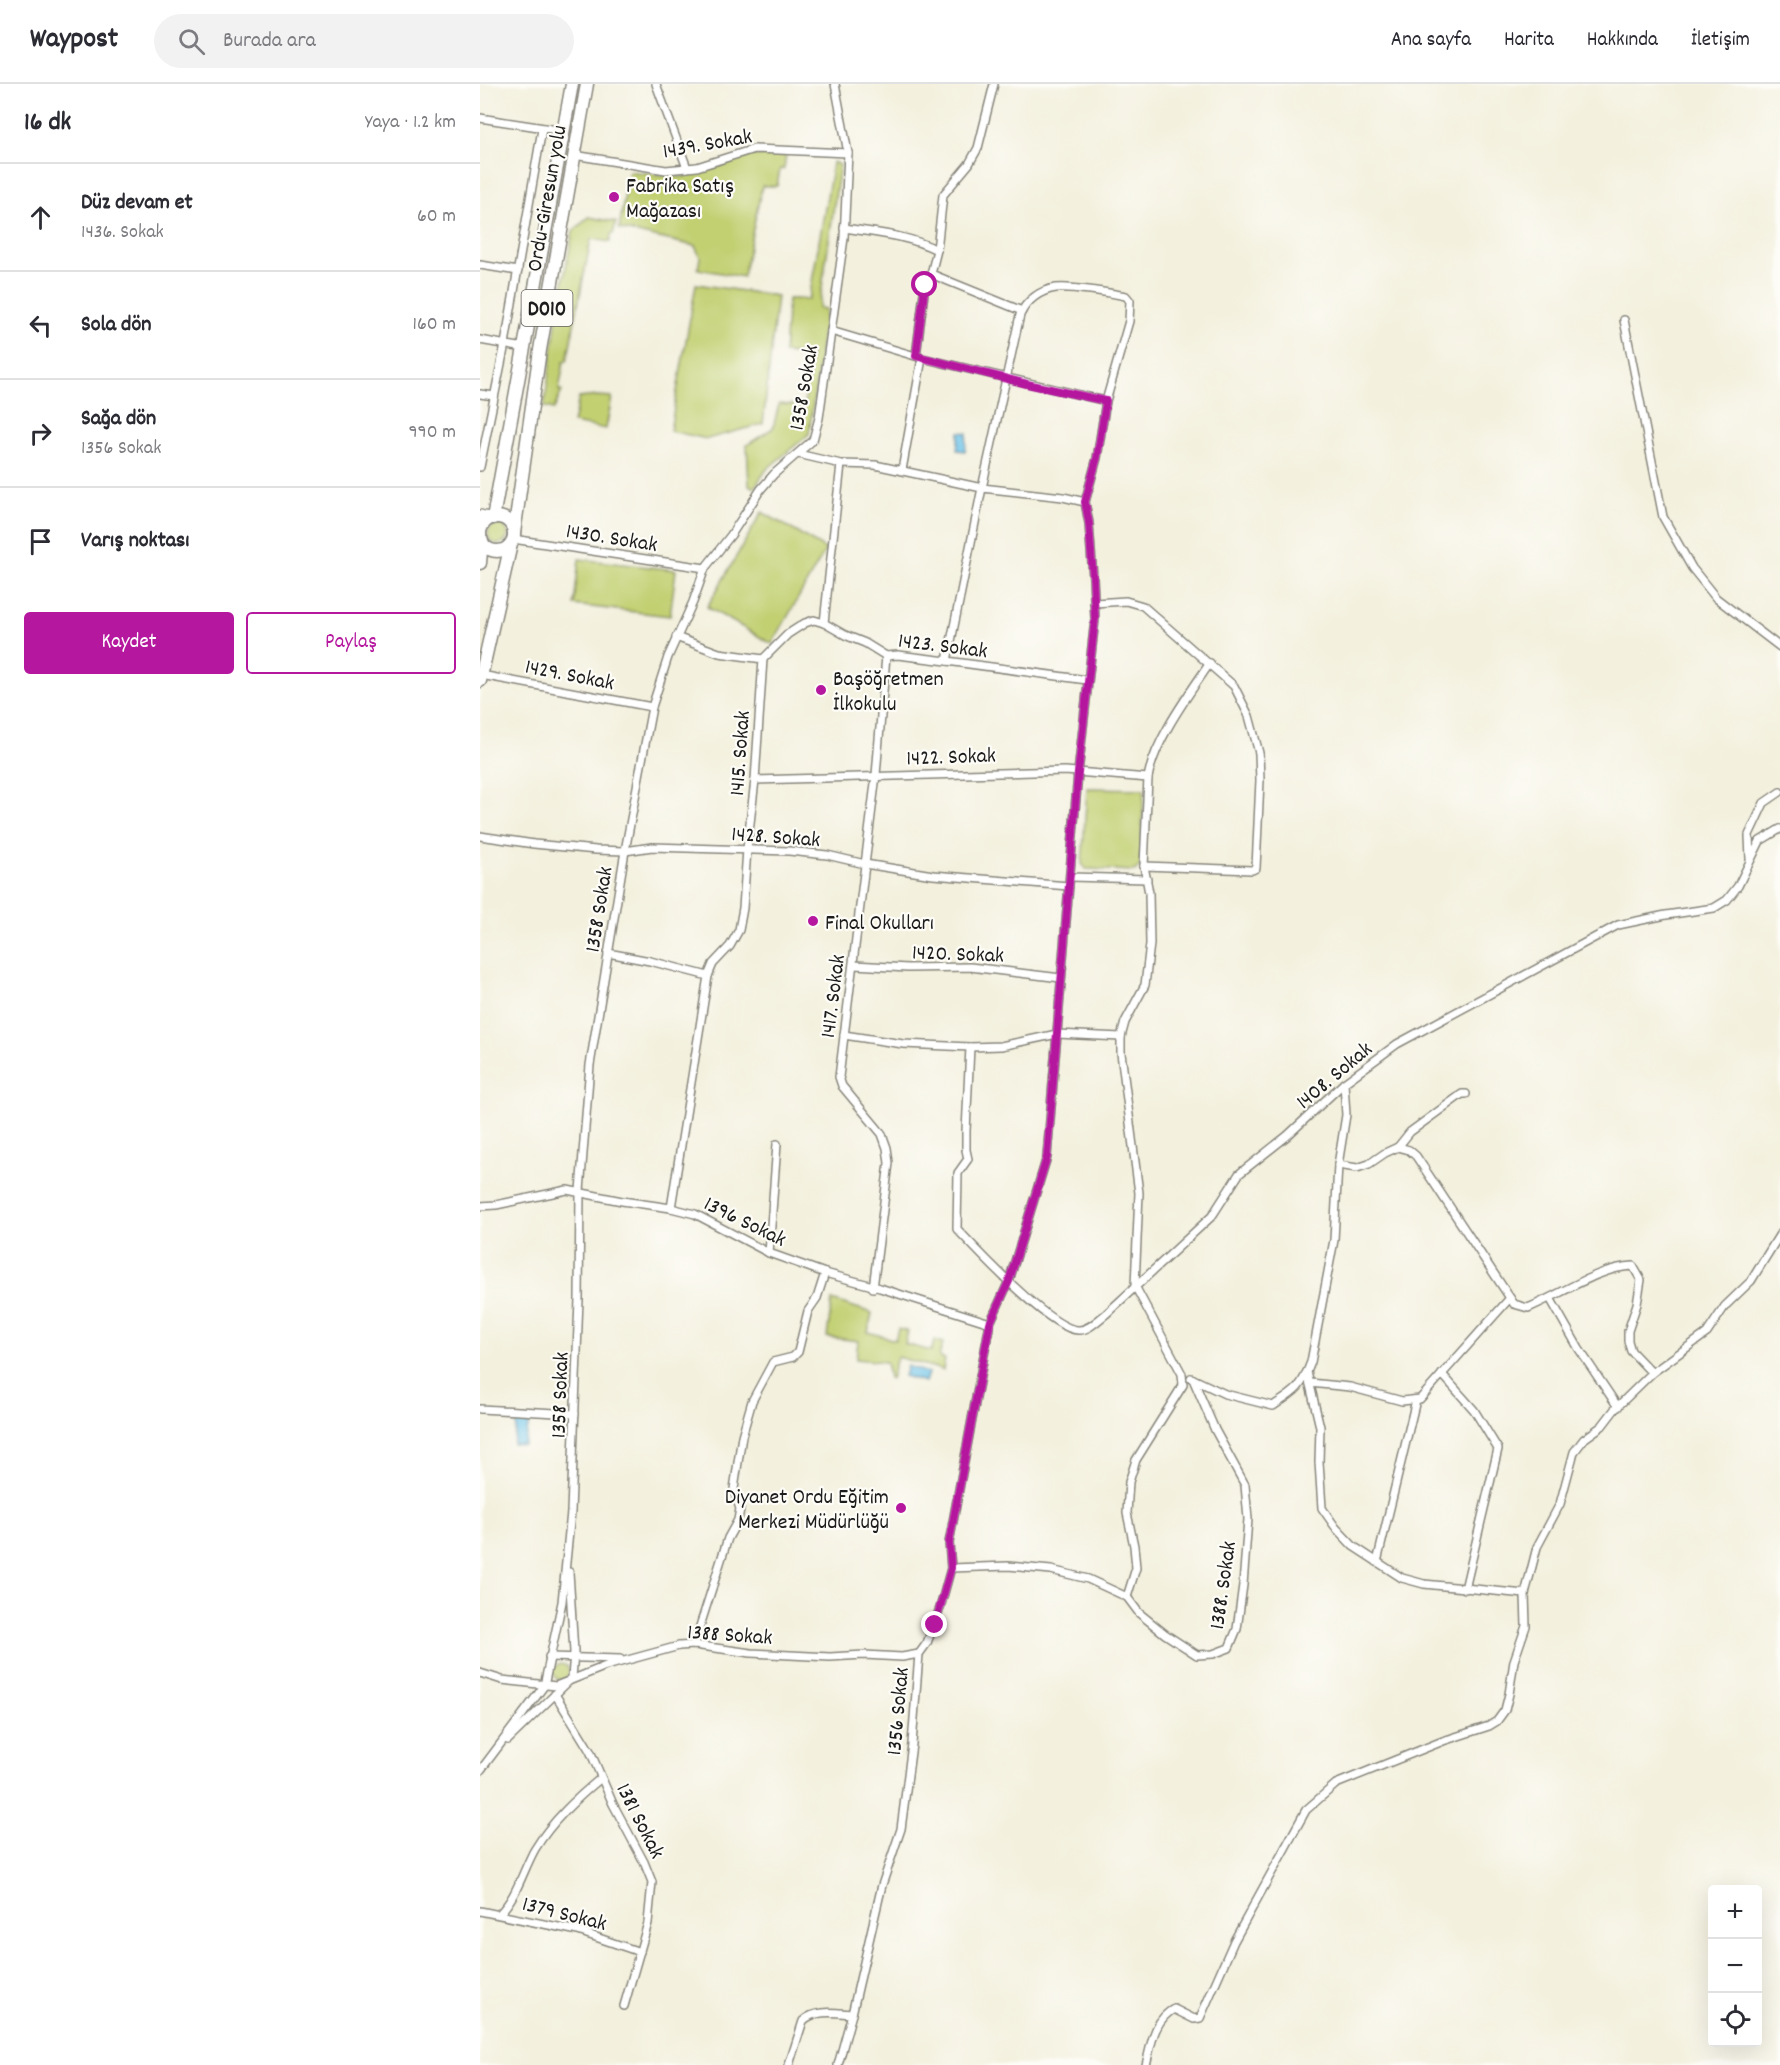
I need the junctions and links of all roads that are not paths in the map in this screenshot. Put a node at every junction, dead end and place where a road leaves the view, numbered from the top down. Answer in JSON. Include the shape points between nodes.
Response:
{"nodes":[{"id":1,"x":572,"y":84,"type":"edge"},
{"id":2,"x":587,"y":84,"type":"edge"},
{"id":3,"x":656,"y":84,"type":"edge"},
{"id":4,"x":835,"y":84,"type":"edge"},
{"id":5,"x":994,"y":84,"type":"edge"},
{"id":6,"x":480,"y":118,"type":"edge"},
{"id":7,"x":543,"y":129,"type":"junction"},
{"id":8,"x":564,"y":132,"type":"junction"},
{"id":9,"x":848,"y":153,"type":"junction"},
{"id":10,"x":574,"y":155,"type":"junction"},
{"id":11,"x":687,"y":168,"type":"junction"},
{"id":12,"x":844,"y":228,"type":"junction"},
{"id":13,"x":937,"y":250,"type":"junction"},
{"id":14,"x":480,"y":265,"type":"edge"},
{"id":15,"x":518,"y":271,"type":"junction"},
{"id":16,"x":931,"y":274,"type":"junction"},
{"id":17,"x":1022,"y":311,"type":"junction"},
{"id":18,"x":1624,"y":320,"type":"dead end"},
{"id":19,"x":831,"y":331,"type":"junction"},
{"id":20,"x":480,"y":340,"type":"edge"},
{"id":21,"x":505,"y":344,"type":"junction"},
{"id":22,"x":524,"y":348,"type":"junction"},
{"id":23,"x":919,"y":357,"type":"junction"},
{"id":24,"x":1005,"y":379,"type":"junction"},
{"id":25,"x":480,"y":394,"type":"edge"},
{"id":26,"x":494,"y":396,"type":"junction"},
{"id":27,"x":1106,"y":401,"type":"junction"},
{"id":28,"x":798,"y":454,"type":"junction"},
{"id":29,"x":841,"y":464,"type":"junction"},
{"id":30,"x":480,"y":467,"type":"edge"},
{"id":31,"x":902,"y":470,"type":"junction"},
{"id":32,"x":982,"y":488,"type":"junction"},
{"id":33,"x":1085,"y":502,"type":"junction"},
{"id":34,"x":480,"y":515,"type":"edge"},
{"id":35,"x":493,"y":518,"type":"junction"},
{"id":36,"x":513,"y":539,"type":"junction"},
{"id":37,"x":481,"y":540,"type":"edge"},
{"id":38,"x":480,"y":563,"type":"edge"},
{"id":39,"x":705,"y":568,"type":"junction"},
{"id":40,"x":1094,"y":603,"type":"junction"},
{"id":41,"x":824,"y":623,"type":"junction"},
{"id":42,"x":676,"y":637,"type":"junction"},
{"id":43,"x":1780,"y":647,"type":"edge"},
{"id":44,"x":886,"y":656,"type":"junction"},
{"id":45,"x":763,"y":659,"type":"junction"},
{"id":46,"x":947,"y":661,"type":"junction"},
{"id":47,"x":1209,"y":663,"type":"junction"},
{"id":48,"x":481,"y":678,"type":"edge"},
{"id":49,"x":1087,"y":680,"type":"junction"},
{"id":50,"x":652,"y":707,"type":"junction"},
{"id":51,"x":1078,"y":773,"type":"junction"},
{"id":52,"x":876,"y":775,"type":"junction"},
{"id":53,"x":1148,"y":778,"type":"junction"},
{"id":54,"x":755,"y":780,"type":"junction"},
{"id":55,"x":1780,"y":792,"type":"edge"},
{"id":56,"x":1780,"y":829,"type":"edge"},
{"id":57,"x":480,"y":836,"type":"edge"},
{"id":58,"x":747,"y":849,"type":"junction"},
{"id":59,"x":625,"y":850,"type":"junction"},
{"id":60,"x":1750,"y":862,"type":"junction"},
{"id":61,"x":865,"y":864,"type":"junction"},
{"id":62,"x":1144,"y":866,"type":"junction"},
{"id":63,"x":1070,"y":877,"type":"junction"},
{"id":64,"x":1147,"y":879,"type":"junction"},
{"id":65,"x":1069,"y":886,"type":"junction"},
{"id":66,"x":608,"y":953,"type":"junction"},
{"id":67,"x":854,"y":965,"type":"junction"},
{"id":68,"x":708,"y":976,"type":"junction"},
{"id":69,"x":1061,"y":978,"type":"junction"},
{"id":70,"x":1057,"y":1034,"type":"junction"},
{"id":71,"x":844,"y":1035,"type":"junction"},
{"id":72,"x":1121,"y":1037,"type":"junction"},
{"id":73,"x":970,"y":1047,"type":"junction"},
{"id":74,"x":1344,"y":1083,"type":"junction"},
{"id":75,"x":1466,"y":1094,"type":"dead end"},
{"id":76,"x":777,"y":1144,"type":"dead end"},
{"id":77,"x":1398,"y":1147,"type":"junction"},
{"id":78,"x":1338,"y":1165,"type":"junction"},
{"id":79,"x":580,"y":1191,"type":"junction"},
{"id":80,"x":480,"y":1206,"type":"edge"},
{"id":81,"x":671,"y":1208,"type":"junction"},
{"id":82,"x":1780,"y":1234,"type":"edge"},
{"id":83,"x":769,"y":1253,"type":"junction"},
{"id":84,"x":825,"y":1274,"type":"junction"},
{"id":85,"x":1009,"y":1281,"type":"junction"},
{"id":86,"x":1135,"y":1287,"type":"junction"},
{"id":87,"x":873,"y":1288,"type":"junction"},
{"id":88,"x":1510,"y":1298,"type":"junction"},
{"id":89,"x":1550,"y":1298,"type":"junction"},
{"id":90,"x":990,"y":1323,"type":"junction"},
{"id":91,"x":1307,"y":1372,"type":"junction"},
{"id":92,"x":1652,"y":1373,"type":"junction"},
{"id":93,"x":1182,"y":1374,"type":"junction"},
{"id":94,"x":1442,"y":1374,"type":"junction"},
{"id":95,"x":1193,"y":1379,"type":"junction"},
{"id":96,"x":1310,"y":1383,"type":"junction"},
{"id":97,"x":1416,"y":1400,"type":"junction"},
{"id":98,"x":1618,"y":1407,"type":"junction"},
{"id":99,"x":480,"y":1409,"type":"edge"},
{"id":100,"x":575,"y":1414,"type":"junction"},
{"id":101,"x":568,"y":1554,"type":"junction"},
{"id":102,"x":1377,"y":1562,"type":"junction"},
{"id":103,"x":951,"y":1568,"type":"junction"},
{"id":104,"x":1465,"y":1589,"type":"junction"},
{"id":105,"x":1526,"y":1594,"type":"junction"},
{"id":106,"x":1127,"y":1596,"type":"junction"},
{"id":107,"x":694,"y":1645,"type":"junction"},
{"id":108,"x":919,"y":1654,"type":"junction"},
{"id":109,"x":549,"y":1657,"type":"junction"},
{"id":110,"x":574,"y":1658,"type":"junction"},
{"id":111,"x":628,"y":1659,"type":"junction"},
{"id":112,"x":480,"y":1673,"type":"edge"},
{"id":113,"x":572,"y":1678,"type":"junction"},
{"id":114,"x":544,"y":1686,"type":"junction"},
{"id":115,"x":555,"y":1694,"type":"junction"},
{"id":116,"x":493,"y":1754,"type":"junction"},
{"id":117,"x":480,"y":1771,"type":"edge"},
{"id":118,"x":601,"y":1778,"type":"junction"},
{"id":119,"x":480,"y":1911,"type":"edge"},
{"id":120,"x":499,"y":1914,"type":"junction"},
{"id":121,"x":640,"y":1952,"type":"junction"},
{"id":122,"x":624,"y":2006,"type":"dead end"},
{"id":123,"x":852,"y":2014,"type":"junction"},
{"id":124,"x":789,"y":2065,"type":"edge"},
{"id":125,"x":838,"y":2065,"type":"edge"},
{"id":126,"x":1146,"y":2065,"type":"edge"}],
"edges":[{"from":1,"to":8,"type":"highway","name":"Ordu-Giresun yolu","number":"D010"},
{"from":2,"to":10,"type":"highway","name":"Ordu-Giresun yolu","number":"D010"},
{"from":3,"to":11,"type":"street"},
{"from":4,"to":9,"type":"street","name":"1358 Sokak"},
{"from":5,"to":13,"type":"street","via":[[978,148],[943,195]]},
{"from":6,"to":7,"type":"street"},
{"from":7,"to":8,"type":"street"},
{"from":7,"to":15,"type":"street"},
{"from":8,"to":22,"type":"highway","name":"Ordu-Giresun yolu","number":"D010"},
{"from":9,"to":11,"type":"street","name":"1439. Sokak","via":[[754,149]]},
{"from":9,"to":12,"type":"street","name":"1358 Sokak"},
{"from":10,"to":11,"type":"street","name":"1439. Sokak","via":[[651,169]]},
{"from":10,"to":36,"type":"highway","name":"Ordu-Giresun yolu","number":"D010"},
{"from":12,"to":13,"type":"street","via":[[899,236]]},
{"from":12,"to":19,"type":"street","name":"1358 Sokak"},
{"from":13,"to":16,"type":"street"},
{"from":14,"to":15,"type":"street"},
{"from":15,"to":21,"type":"street"},
{"from":16,"to":17,"type":"street"},
{"from":16,"to":23,"type":"street","via":[[925,285]]},
{"from":17,"to":24,"type":"street"},
{"from":17,"to":27,"type":"street","name":"1356 Sokak","via":[[1035,296],[1056,288],[1126,296],[1130,301],[1129,321]]},
{"from":18,"to":43,"type":"street","via":[[1663,517],[1692,568],[1716,598]]},
{"from":19,"to":23,"type":"street"},
{"from":19,"to":28,"type":"street","name":"1358 Sokak","via":[[817,431]]},
{"from":20,"to":21,"type":"street"},
{"from":21,"to":22,"type":"street"},
{"from":21,"to":26,"type":"street"},
{"from":22,"to":35,"type":"highway","name":"Ordu-Giresun yolu","number":"D010"},
{"from":23,"to":24,"type":"street"},
{"from":23,"to":31,"type":"street"},
{"from":24,"to":27,"type":"street"},
{"from":24,"to":32,"type":"street"},
{"from":25,"to":26,"type":"street"},
{"from":26,"to":30,"type":"street"},
{"from":27,"to":33,"type":"street","name":"1356 Sokak"},
{"from":28,"to":29,"type":"street"},
{"from":28,"to":39,"type":"street","name":"1358 Sokak","via":[[761,489]]},
{"from":29,"to":31,"type":"street"},
{"from":29,"to":41,"type":"street"},
{"from":31,"to":32,"type":"street"},
{"from":32,"to":33,"type":"street"},
{"from":32,"to":46,"type":"street"},
{"from":33,"to":40,"type":"street","name":"1356 Sokak"},
{"from":34,"to":35,"type":"street"},
{"from":35,"to":36,"type":"highway","via":[[512,525]]},
{"from":35,"to":37,"type":"highway","via":[[483,524]]},
{"from":36,"to":37,"type":"highway","via":[[498,551]]},
{"from":36,"to":39,"type":"street","name":"1430. Sokak"},
{"from":36,"to":48,"type":"highway","number":"D010"},
{"from":37,"to":38,"type":"highway"},
{"from":39,"to":42,"type":"street","name":"1358 Sokak"},
{"from":40,"to":47,"type":"street","via":[[1114,600],[1143,606]]},
{"from":40,"to":49,"type":"street","name":"1356 Sokak"},
{"from":41,"to":44,"type":"street","name":"1423. Sokak"},
{"from":41,"to":45,"type":"street","via":[[805,622]]},
{"from":42,"to":45,"type":"street","via":[[720,653]]},
{"from":42,"to":50,"type":"street","name":"1358 Sokak"},
{"from":44,"to":46,"type":"street","name":"1423. Sokak"},
{"from":44,"to":52,"type":"street","name":"1417. Sokak"},
{"from":45,"to":54,"type":"street","name":"1415. Sokak"},
{"from":46,"to":49,"type":"street","name":"1423. Sokak"},
{"from":47,"to":53,"type":"street","via":[[1150,763]]},
{"from":47,"to":62,"type":"street","via":[[1234,686],[1249,716],[1259,753],[1256,868]]},
{"from":48,"to":50,"type":"street","name":"1429. Sokak"},
{"from":49,"to":51,"type":"street","name":"1356 Sokak"},
{"from":50,"to":59,"type":"street","name":"1358 Sokak"},
{"from":51,"to":52,"type":"street","name":"1422. Sokak"},
{"from":51,"to":53,"type":"street","name":"1422. Sokak"},
{"from":51,"to":63,"type":"street","name":"1356 Sokak"},
{"from":52,"to":54,"type":"street","name":"1422. Sokak"},
{"from":52,"to":61,"type":"street","name":"1417. Sokak"},
{"from":53,"to":62,"type":"street"},
{"from":54,"to":58,"type":"street","name":"1415. Sokak"},
{"from":55,"to":60,"type":"street","via":[[1764,803],[1749,835]]},
{"from":56,"to":60,"type":"street","name":"1408. Sokak","via":[[1761,842]]},
{"from":57,"to":59,"type":"street","name":"1428. Sokak"},
{"from":58,"to":59,"type":"street","name":"1428. Sokak"},
{"from":58,"to":61,"type":"street","name":"1428. Sokak","via":[[827,855]]},
{"from":58,"to":68,"type":"street","name":"1415. Sokak","via":[[739,930]]},
{"from":59,"to":66,"type":"street","name":"1358 Sokak"},
{"from":60,"to":74,"type":"street","name":"1408. Sokak","via":[[1738,886],[1714,908],[1618,925],[1397,1044]]},
{"from":61,"to":65,"type":"street","name":"1428. Sokak","via":[[933,875]]},
{"from":61,"to":67,"type":"street","name":"1417. Sokak"},
{"from":62,"to":64,"type":"street"},
{"from":63,"to":64,"type":"street"},
{"from":63,"to":65,"type":"street","name":"1356 Sokak"},
{"from":64,"to":72,"type":"street","via":[[1150,944],[1145,985]]},
{"from":65,"to":69,"type":"street","name":"1356 Sokak"},
{"from":66,"to":68,"type":"street"},
{"from":66,"to":79,"type":"street","name":"1358 Sokak","via":[[590,1065]]},
{"from":67,"to":69,"type":"street","name":"1420. Sokak","via":[[970,967]]},
{"from":67,"to":71,"type":"street","name":"1417. Sokak"},
{"from":68,"to":81,"type":"street"},
{"from":69,"to":70,"type":"street","name":"1356 Sokak"},
{"from":70,"to":72,"type":"street"},
{"from":70,"to":73,"type":"street","via":[[1000,1046]]},
{"from":70,"to":85,"type":"street","name":"1356 Sokak","via":[[1047,1157]]},
{"from":71,"to":73,"type":"street","via":[[903,1044]]},
{"from":71,"to":87,"type":"street","name":"1417. Sokak","via":[[839,1077],[842,1086],[882,1134],[890,1163]]},
{"from":72,"to":86,"type":"street","via":[[1139,1193]]},
{"from":73,"to":85,"type":"street","name":"1408. Sokak","via":[[968,1159],[958,1173],[957,1229]]},
{"from":74,"to":78,"type":"street","via":[[1346,1115]]},
{"from":74,"to":86,"type":"street","name":"1408. Sokak","via":[[1287,1136],[1239,1173],[1212,1216]]},
{"from":75,"to":77,"type":"street","via":[[1410,1132]]},
{"from":76,"to":83,"type":"street"},
{"from":77,"to":78,"type":"street","via":[[1357,1168]]},
{"from":77,"to":88,"type":"street","via":[[1416,1156]]},
{"from":78,"to":91,"type":"street","via":[[1334,1240]]},
{"from":79,"to":80,"type":"street","name":"1396 Sokak"},
{"from":79,"to":81,"type":"street","name":"1396 Sokak"},
{"from":79,"to":100,"type":"street","name":"1358 Sokak"},
{"from":81,"to":83,"type":"street","name":"1396 Sokak","via":[[695,1214]]},
{"from":82,"to":92,"type":"street","via":[[1751,1281],[1725,1306],[1707,1333]]},
{"from":83,"to":84,"type":"street","name":"1396 Sokak"},
{"from":84,"to":87,"type":"street","name":"1396 Sokak"},
{"from":84,"to":107,"type":"street","via":[[808,1311],[798,1352],[773,1362],[752,1401],[736,1469],[738,1520],[728,1538]]},
{"from":85,"to":86,"type":"street","name":"1408. Sokak","via":[[1047,1315],[1077,1330],[1106,1314]]},
{"from":85,"to":90,"type":"street","name":"1356 Sokak"},
{"from":86,"to":93,"type":"street"},
{"from":87,"to":90,"type":"street","name":"1396 Sokak"},
{"from":88,"to":89,"type":"street","via":[[1514,1304],[1528,1308]]},
{"from":88,"to":94,"type":"street"},
{"from":89,"to":92,"type":"street","via":[[1593,1277],[1633,1266],[1641,1280],[1628,1341],[1631,1352]]},
{"from":89,"to":98,"type":"street"},
{"from":90,"to":103,"type":"street","name":"1356 Sokak","via":[[949,1543]]},
{"from":91,"to":95,"type":"street","via":[[1297,1390],[1273,1406],[1225,1394]]},
{"from":91,"to":96,"type":"street"},
{"from":92,"to":98,"type":"street"},
{"from":93,"to":95,"type":"street"},
{"from":93,"to":106,"type":"street","via":[[1183,1385],[1136,1460],[1129,1482],[1128,1512],[1136,1568]]},
{"from":94,"to":97,"type":"street"},
{"from":94,"to":104,"type":"street","via":[[1474,1410],[1498,1449]]},
{"from":95,"to":106,"type":"street","name":"1388. Sokak","via":[[1245,1485],[1248,1519],[1237,1629],[1229,1648],[1197,1654],[1139,1613]]},
{"from":96,"to":97,"type":"street","via":[[1350,1387],[1402,1401]]},
{"from":96,"to":102,"type":"street","via":[[1320,1427],[1323,1508],[1353,1546]]},
{"from":97,"to":102,"type":"street"},
{"from":98,"to":105,"type":"street","via":[[1574,1452],[1560,1504],[1537,1547]]},
{"from":99,"to":100,"type":"street"},
{"from":100,"to":101,"type":"street","name":"1358 Sokak"},
{"from":101,"to":109,"type":"street","name":"1358 Sokak"},
{"from":101,"to":110,"type":"street"},
{"from":102,"to":104,"type":"street","via":[[1402,1578]]},
{"from":103,"to":106,"type":"street","name":"1388. Sokak","via":[[1008,1566],[1051,1570],[1088,1579]]},
{"from":103,"to":108,"type":"street","name":"1356 Sokak","via":[[935,1625]]},
{"from":104,"to":105,"type":"street"},
{"from":105,"to":126,"type":"street","via":[[1526,1626],[1514,1661],[1505,1710],[1497,1721],[1336,1784],[1306,1810],[1234,1941],[1204,2012],[1194,2019],[1174,2009],[1167,2013],[1151,2042]]},
{"from":107,"to":108,"type":"street","name":"1388 Sokak","via":[[830,1657]]},
{"from":107,"to":111,"type":"street","name":"1388 Sokak"},
{"from":108,"to":123,"type":"street","name":"1356 Sokak","via":[[901,1829],[882,1885]]},
{"from":109,"to":110,"type":"street"},
{"from":109,"to":114,"type":"street","name":"1358 Sokak"},
{"from":110,"to":111,"type":"street"},
{"from":110,"to":113,"type":"street"},
{"from":111,"to":113,"type":"street","name":"1388 Sokak"},
{"from":112,"to":114,"type":"street"},
{"from":113,"to":114,"type":"street","name":"1388 Sokak","via":[[556,1686]]},
{"from":113,"to":115,"type":"street"},
{"from":114,"to":116,"type":"street","name":"1358 Sokak"},
{"from":115,"to":116,"type":"street"},
{"from":115,"to":118,"type":"street","name":"1381 Sokak","via":[[590,1751]]},
{"from":116,"to":117,"type":"street","name":"1358 Sokak"},
{"from":118,"to":120,"type":"street","via":[[557,1818]]},
{"from":118,"to":121,"type":"street","name":"1381 Sokak","via":[[652,1882]]},
{"from":119,"to":120,"type":"street","name":"1379 Sokak"},
{"from":120,"to":121,"type":"street","name":"1379 Sokak","via":[[579,1931]]},
{"from":121,"to":122,"type":"street","name":"1381 Sokak"},
{"from":123,"to":124,"type":"street","via":[[807,2017]]},
{"from":123,"to":125,"type":"street","name":"1356 Sokak"}]}
